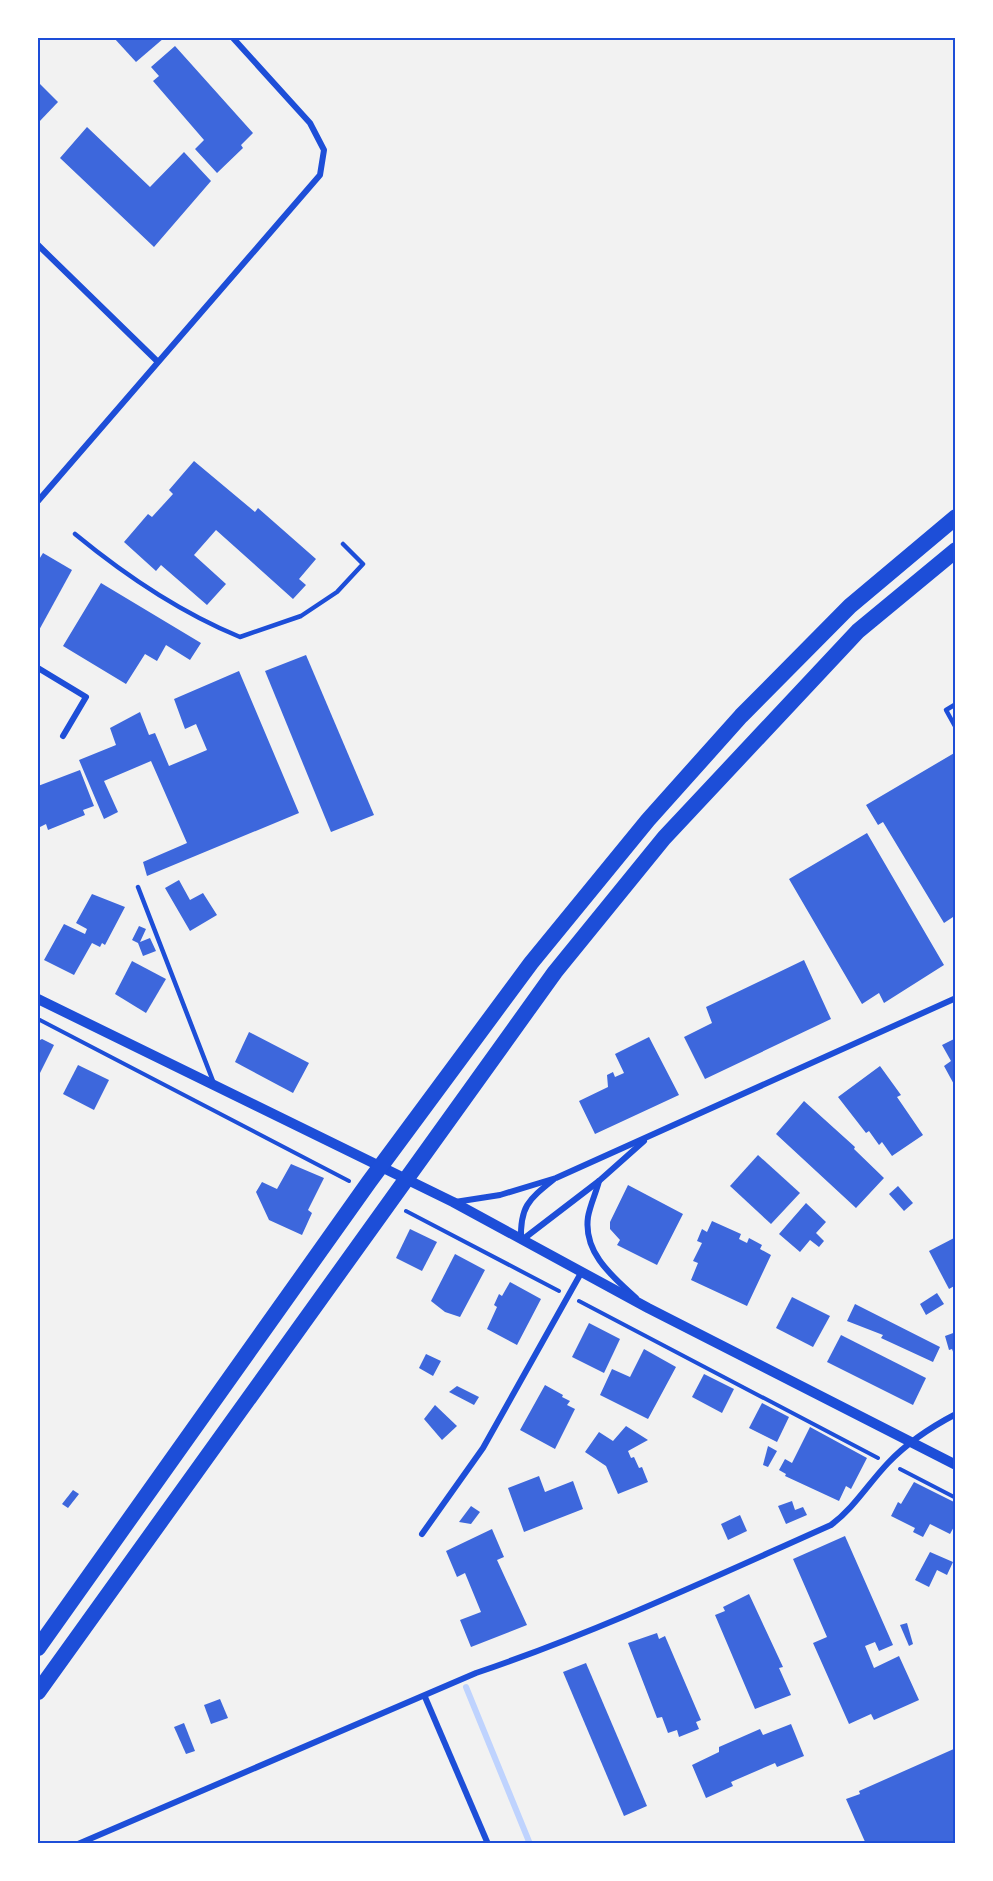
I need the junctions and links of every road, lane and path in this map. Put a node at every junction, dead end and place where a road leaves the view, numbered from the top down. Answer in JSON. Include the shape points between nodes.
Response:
{"nodes":[{"id":1,"x":233,"y":38,"type":"edge"},
{"id":2,"x":38,"y":245,"type":"edge"},
{"id":3,"x":157,"y":361,"type":"junction"},
{"id":4,"x":38,"y":501,"type":"edge"},
{"id":5,"x":956,"y":517,"type":"edge"},
{"id":6,"x":75,"y":534,"type":"dead end"},
{"id":7,"x":343,"y":544,"type":"dead end"},
{"id":8,"x":956,"y":550,"type":"edge"},
{"id":9,"x":38,"y":668,"type":"edge"},
{"id":10,"x":956,"y":704,"type":"edge"},
{"id":11,"x":956,"y":728,"type":"edge"},
{"id":12,"x":63,"y":736,"type":"dead end"},
{"id":13,"x":138,"y":887,"type":"dead end"},
{"id":14,"x":956,"y":998,"type":"edge"},
{"id":15,"x":38,"y":999,"type":"edge"},
{"id":16,"x":38,"y":1019,"type":"edge"},
{"id":17,"x":214,"y":1084,"type":"junction"},
{"id":18,"x":649,"y":1137,"type":"junction"},
{"id":19,"x":556,"y":1178,"type":"junction"},
{"id":20,"x":599,"y":1181,"type":"junction"},
{"id":21,"x":356,"y":1185,"type":"dead end"},
{"id":22,"x":453,"y":1202,"type":"junction"},
{"id":23,"x":398,"y":1207,"type":"dead end"},
{"id":24,"x":521,"y":1241,"type":"junction"},
{"id":25,"x":581,"y":1273,"type":"junction"},
{"id":26,"x":568,"y":1296,"type":"junction"},
{"id":27,"x":648,"y":1308,"type":"junction"},
{"id":28,"x":956,"y":1414,"type":"edge"},
{"id":29,"x":912,"y":1443,"type":"junction"},
{"id":30,"x":888,"y":1463,"type":"junction"},
{"id":31,"x":956,"y":1465,"type":"edge"},
{"id":32,"x":956,"y":1498,"type":"edge"},
{"id":33,"x":422,"y":1534,"type":"dead end"},
{"id":34,"x":38,"y":1648,"type":"edge"},
{"id":35,"x":38,"y":1692,"type":"edge"},
{"id":36,"x":425,"y":1697,"type":"junction"},
{"id":37,"x":78,"y":1844,"type":"edge"},
{"id":38,"x":488,"y":1844,"type":"edge"}],
"edges":[{"from":1,"to":3,"type":"street","via":[[310,123],[324,150],[320,176]]},
{"from":2,"to":3,"type":"street"},
{"from":3,"to":4,"type":"street"},
{"from":5,"to":34,"type":"highway","via":[[850,606],[741,716],[648,820],[531,963],[369,1182]]},
{"from":6,"to":7,"type":"lane","via":[[117,569],[197,620],[240,637],[301,616],[338,592],[363,564]]},
{"from":8,"to":35,"type":"highway","via":[[858,631],[664,838],[555,972]]},
{"from":9,"to":12,"type":"street","via":[[87,697]]},
{"from":10,"to":11,"type":"lane","via":[[946,710]]},
{"from":13,"to":17,"type":"lane"},
{"from":14,"to":18,"type":"street"},
{"from":15,"to":17,"type":"street"},
{"from":16,"to":21,"type":"path"},
{"from":17,"to":22,"type":"street"},
{"from":18,"to":19,"type":"street"},
{"from":18,"to":20,"type":"street"},
{"from":19,"to":22,"type":"street","via":[[500,1195]]},
{"from":19,"to":24,"type":"street","via":[[530,1198],[520,1224]]},
{"from":20,"to":24,"type":"street"},
{"from":20,"to":27,"type":"street","via":[[588,1218],[592,1245],[606,1268]]},
{"from":22,"to":24,"type":"street"},
{"from":23,"to":26,"type":"path"},
{"from":24,"to":25,"type":"street"},
{"from":25,"to":26,"type":"street"},
{"from":25,"to":27,"type":"street"},
{"from":26,"to":30,"type":"path"},
{"from":26,"to":33,"type":"street","via":[[483,1448]]},
{"from":27,"to":29,"type":"street"},
{"from":28,"to":29,"type":"street"},
{"from":29,"to":30,"type":"street"},
{"from":29,"to":31,"type":"street"},
{"from":30,"to":32,"type":"path"},
{"from":30,"to":36,"type":"street","via":[[846,1514],[831,1525]]},
{"from":36,"to":37,"type":"street"},
{"from":36,"to":38,"type":"street"}]}
